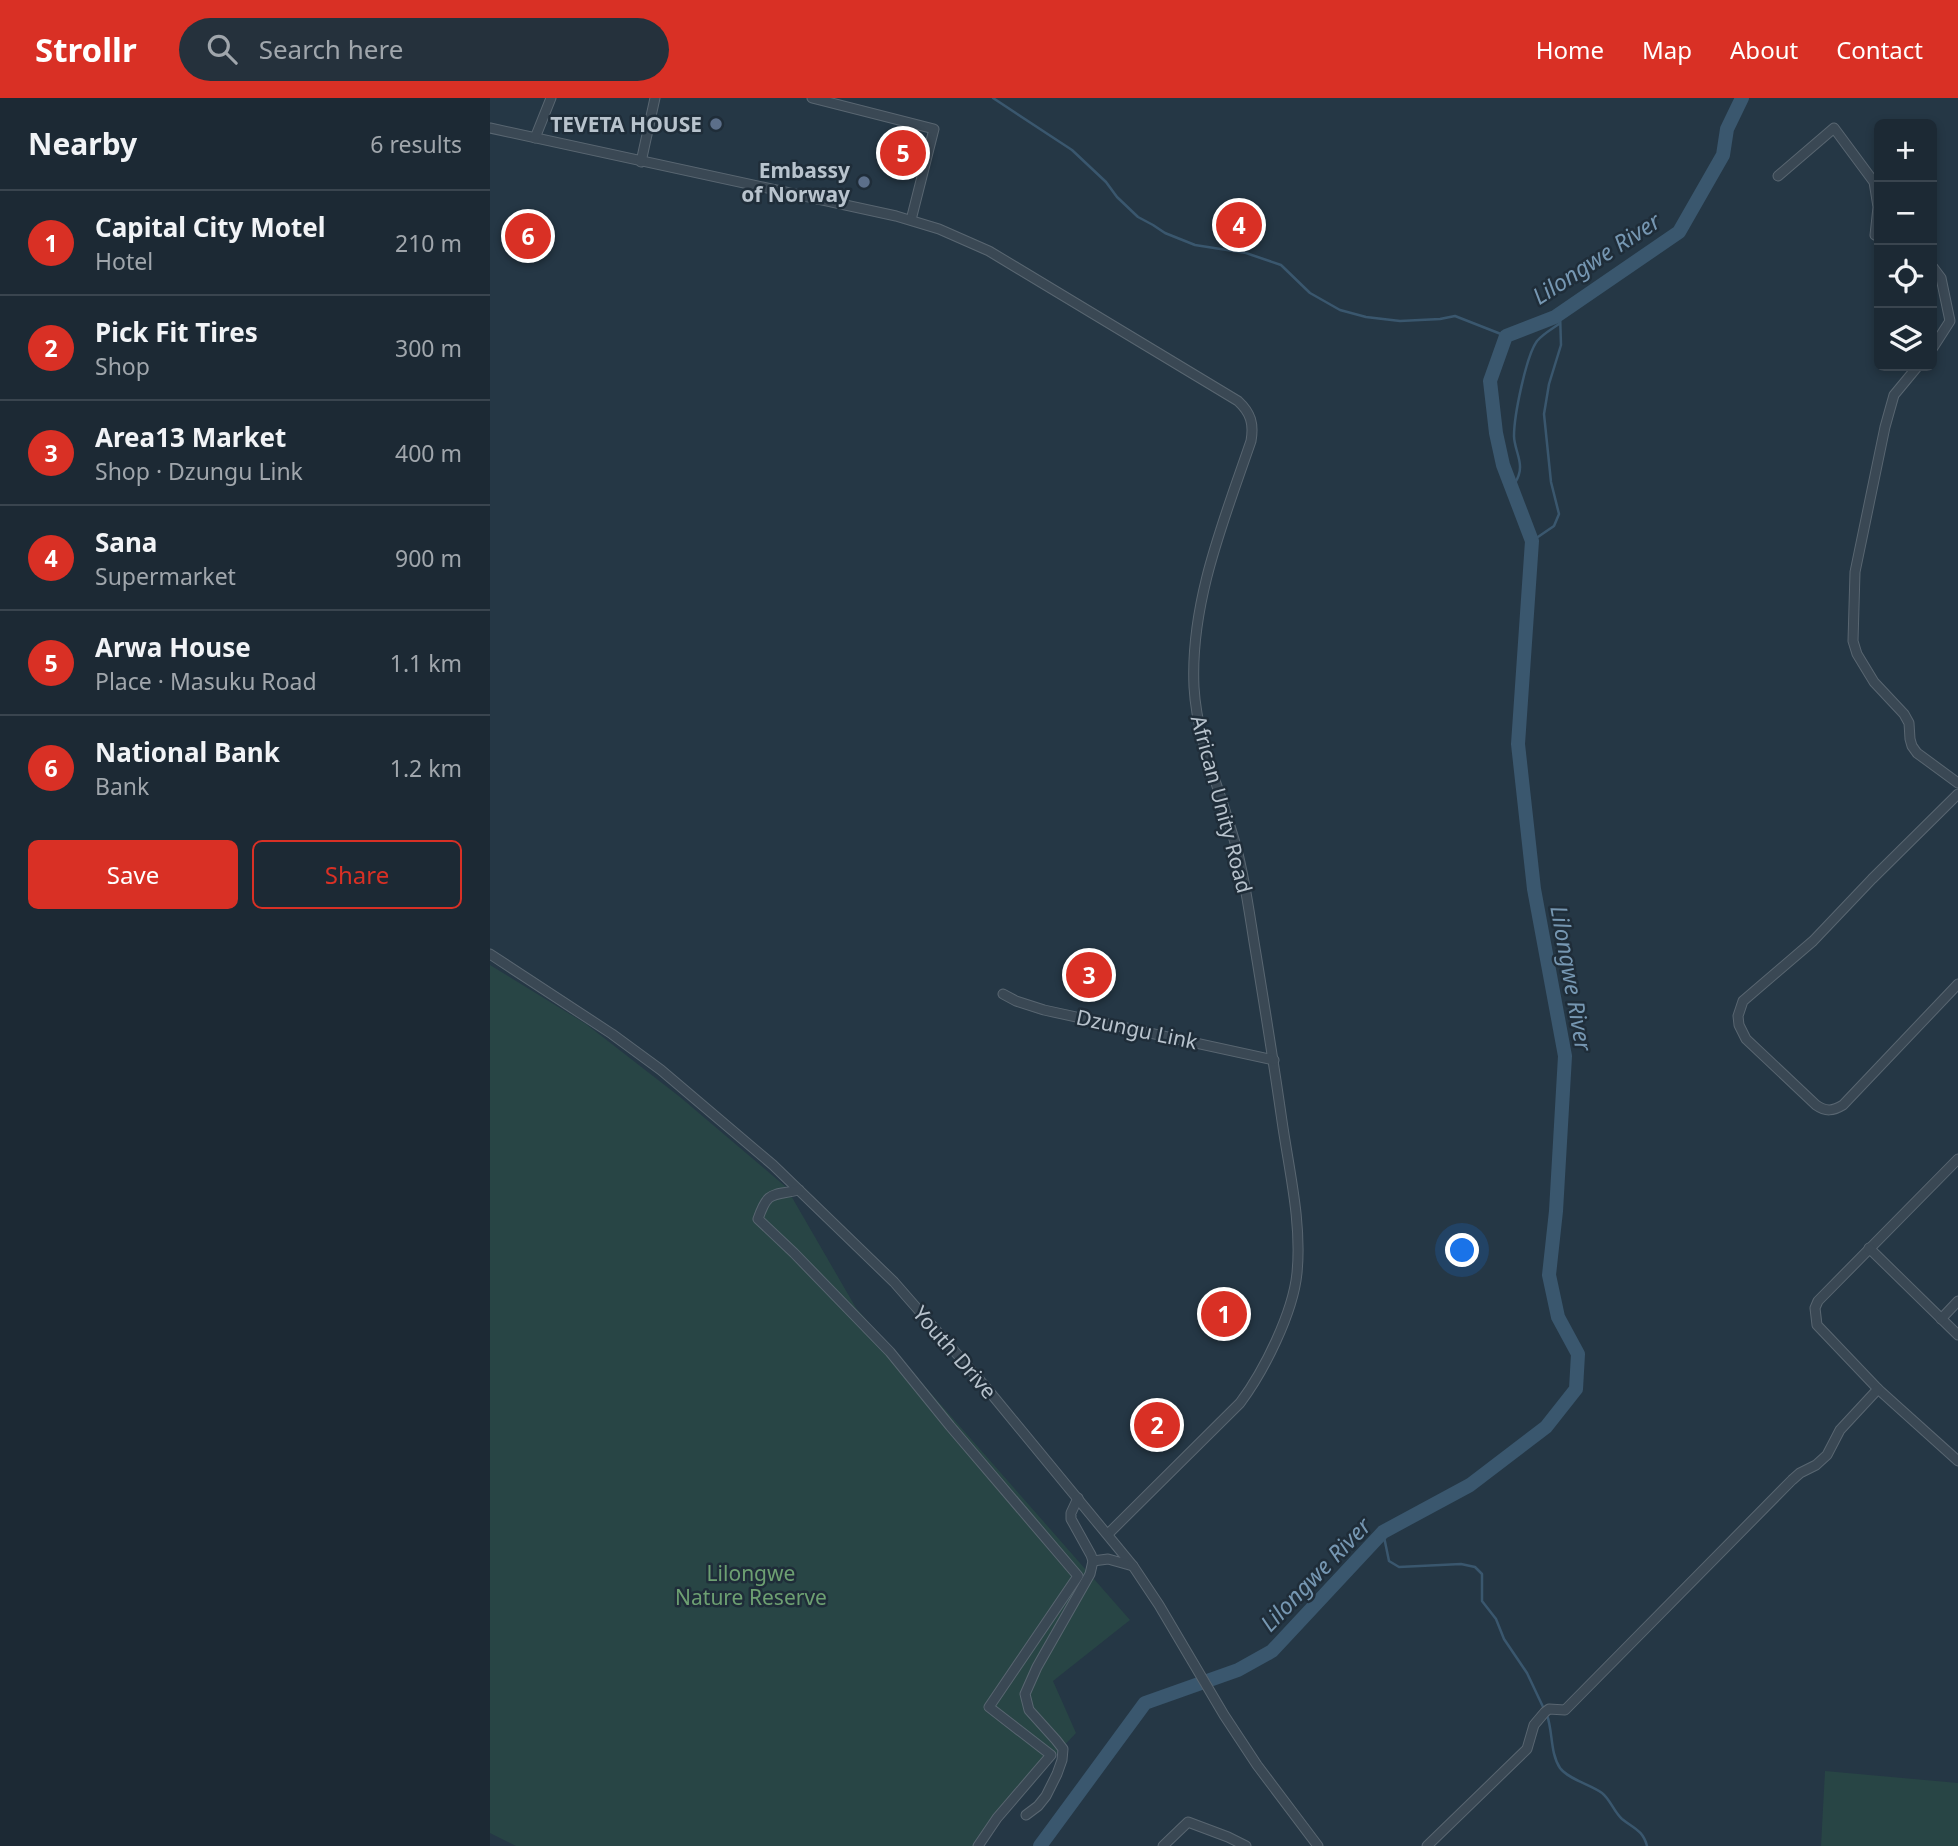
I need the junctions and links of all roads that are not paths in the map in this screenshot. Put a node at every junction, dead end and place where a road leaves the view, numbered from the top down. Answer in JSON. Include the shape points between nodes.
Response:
{"nodes":[{"id":1,"x":551,"y":98,"type":"edge"},
{"id":2,"x":655,"y":98,"type":"edge"},
{"id":3,"x":812,"y":98,"type":"edge"},
{"id":4,"x":490,"y":128,"type":"edge"},
{"id":5,"x":535,"y":138,"type":"junction"},
{"id":6,"x":641,"y":162,"type":"junction"},
{"id":7,"x":1779,"y":176,"type":"dead end"},
{"id":8,"x":1874,"y":182,"type":"edge"},
{"id":9,"x":912,"y":220,"type":"junction"},
{"id":10,"x":1937,"y":273,"type":"edge"},
{"id":11,"x":1937,"y":341,"type":"edge"},
{"id":12,"x":1914,"y":371,"type":"edge"},
{"id":13,"x":1958,"y":783,"type":"edge"},
{"id":14,"x":1958,"y":794,"type":"edge"},
{"id":15,"x":490,"y":954,"type":"edge"},
{"id":16,"x":1958,"y":984,"type":"edge"},
{"id":17,"x":1003,"y":994,"type":"dead end"},
{"id":18,"x":1273,"y":1060,"type":"junction"},
{"id":19,"x":1958,"y":1159,"type":"edge"},
{"id":20,"x":799,"y":1190,"type":"junction"},
{"id":21,"x":1869,"y":1248,"type":"junction"},
{"id":22,"x":1958,"y":1301,"type":"edge"},
{"id":23,"x":1941,"y":1319,"type":"junction"},
{"id":24,"x":1958,"y":1335,"type":"edge"},
{"id":25,"x":1878,"y":1389,"type":"junction"},
{"id":26,"x":1958,"y":1461,"type":"edge"},
{"id":27,"x":1078,"y":1498,"type":"junction"},
{"id":28,"x":1108,"y":1534,"type":"junction"},
{"id":29,"x":1093,"y":1561,"type":"junction"},
{"id":30,"x":1133,"y":1566,"type":"junction"},
{"id":31,"x":1026,"y":1815,"type":"dead end"},
{"id":32,"x":978,"y":1846,"type":"edge"},
{"id":33,"x":1163,"y":1846,"type":"edge"},
{"id":34,"x":1246,"y":1846,"type":"edge"},
{"id":35,"x":1318,"y":1846,"type":"edge"},
{"id":36,"x":1427,"y":1846,"type":"edge"}],
"edges":[{"from":1,"to":5,"type":"street"},
{"from":2,"to":6,"type":"street"},
{"from":3,"to":9,"type":"street","via":[[934,129]]},
{"from":4,"to":5,"type":"street","name":"African Unity Road"},
{"from":5,"to":6,"type":"street","name":"African Unity Road"},
{"from":6,"to":9,"type":"street","name":"African Unity Road"},
{"from":7,"to":8,"type":"street","via":[[1834,128]]},
{"from":9,"to":18,"type":"street","name":"African Unity Road","via":[[989,251],[1238,401],[1251,417],[1251,441],[1202,595],[1194,688],[1199,727],[1243,876]]},
{"from":10,"to":11,"type":"street","via":[[1950,321]]},
{"from":12,"to":13,"type":"street","via":[[1894,395],[1885,427],[1854,572],[1853,641],[1874,682],[1904,714],[1917,753]]},
{"from":14,"to":16,"type":"street","via":[[1813,941],[1743,1001],[1739,1025],[1746,1039],[1779,1071],[1816,1105],[1830,1111],[1843,1105]]},
{"from":15,"to":20,"type":"street","name":"Youth Drive","via":[[661,1070]]},
{"from":17,"to":18,"type":"street","name":"Dzungu Link","via":[[1044,1010]]},
{"from":18,"to":28,"type":"street","name":"African Unity Road","via":[[1297,1238],[1297,1276],[1288,1307],[1262,1371],[1240,1403]]},
{"from":19,"to":21,"type":"street"},
{"from":20,"to":27,"type":"street","name":"Youth Drive","via":[[926,1317]]},
{"from":20,"to":32,"type":"street","via":[[768,1198],[758,1219],[890,1352],[1078,1576],[989,1707],[1051,1755]]},
{"from":21,"to":23,"type":"street"},
{"from":21,"to":25,"type":"street","via":[[1818,1301],[1815,1321]]},
{"from":22,"to":23,"type":"street"},
{"from":23,"to":24,"type":"street"},
{"from":25,"to":26,"type":"street"},
{"from":25,"to":36,"type":"street","via":[[1840,1430],[1827,1455],[1792,1480],[1565,1710],[1545,1712],[1534,1725],[1527,1749]]},
{"from":27,"to":28,"type":"street","name":"Youth Drive"},
{"from":27,"to":29,"type":"street","via":[[1071,1519]]},
{"from":28,"to":30,"type":"street","name":"Youth Drive"},
{"from":29,"to":30,"type":"street","via":[[1108,1559]]},
{"from":29,"to":31,"type":"street","via":[[1087,1582],[1025,1694],[1028,1710],[1063,1749],[1046,1796]]},
{"from":30,"to":35,"type":"street","name":"Youth Drive","via":[[1257,1765]]},
{"from":33,"to":34,"type":"street","via":[[1188,1822]]}]}
